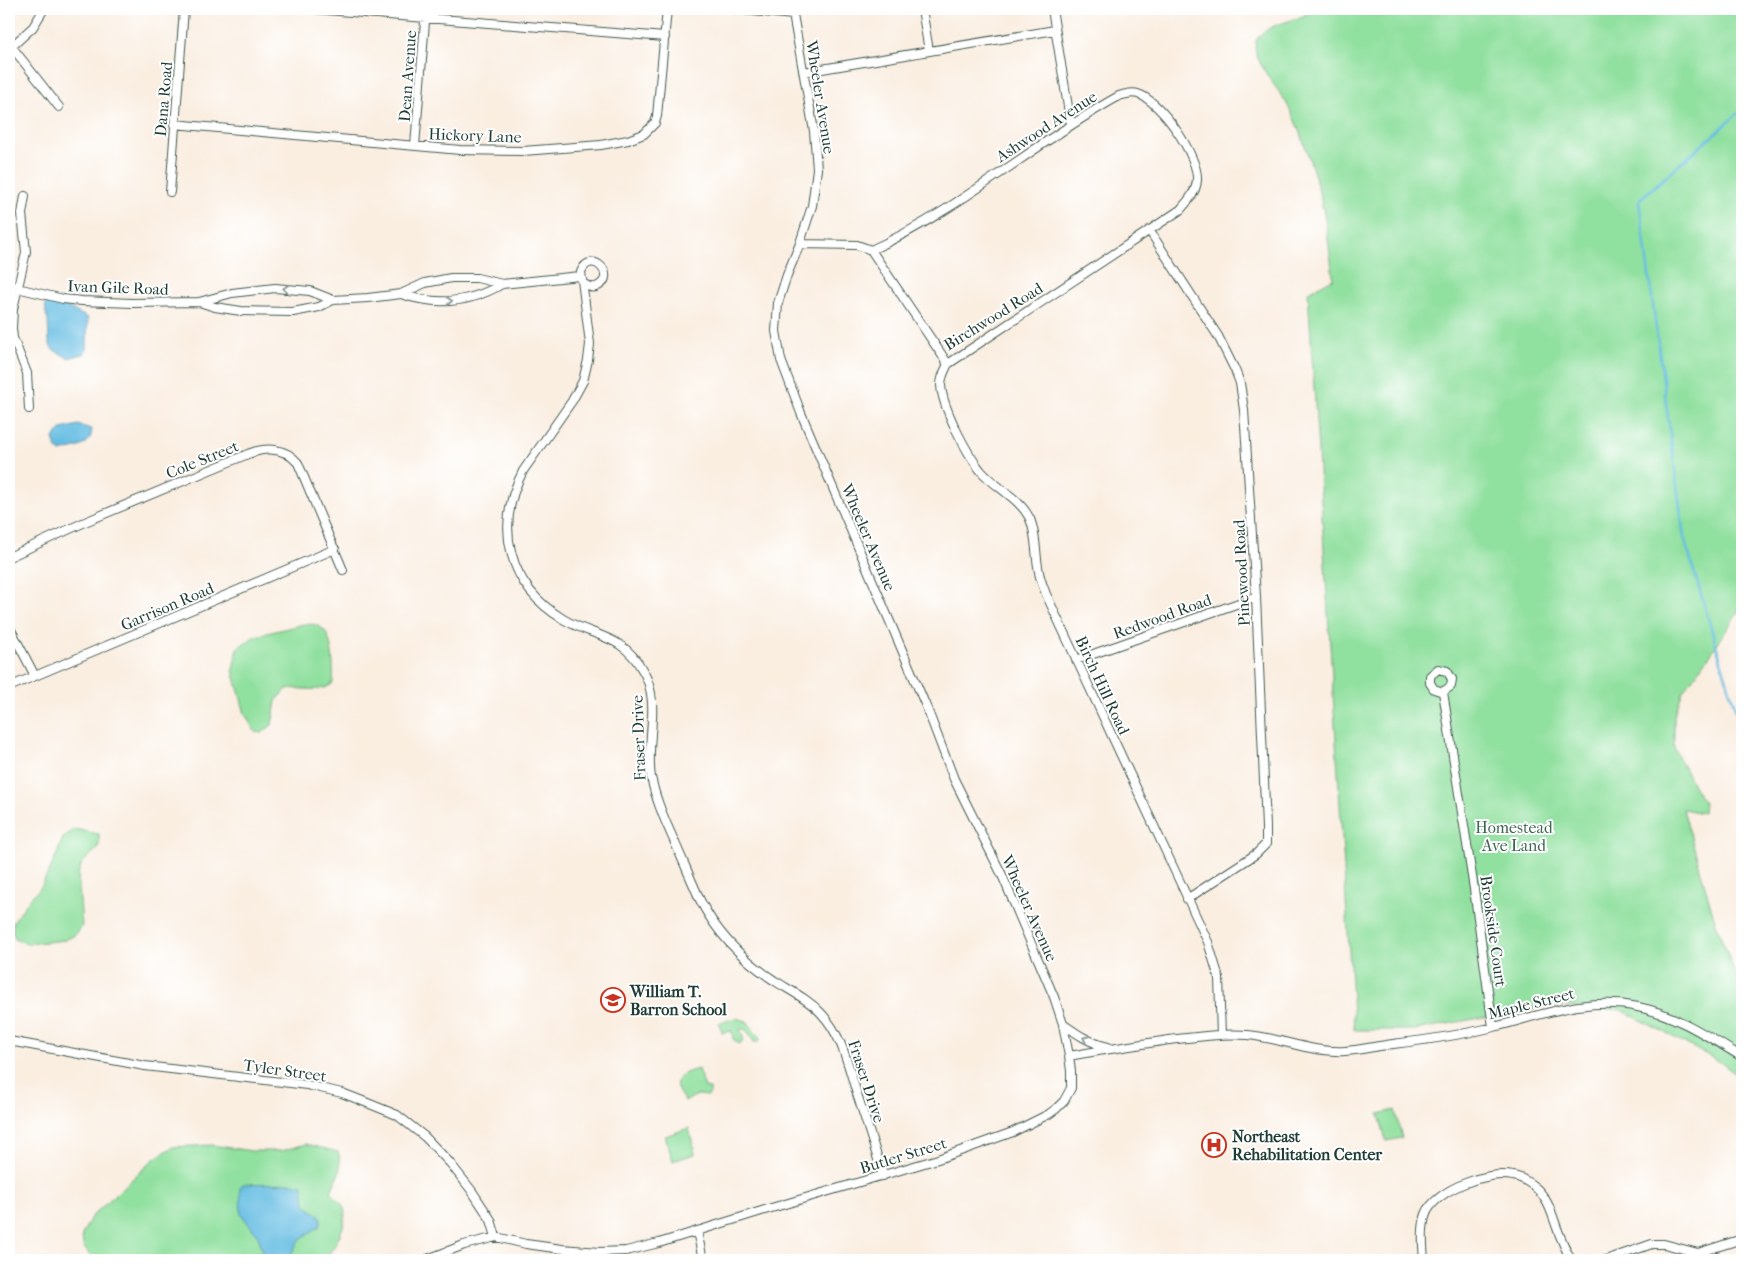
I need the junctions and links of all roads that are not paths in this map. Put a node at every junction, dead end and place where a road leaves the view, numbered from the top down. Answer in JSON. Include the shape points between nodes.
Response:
{"nodes":[{"id":1,"x":44,"y":9,"type":"edge"},
{"id":2,"x":184,"y":9,"type":"edge"},
{"id":3,"x":314,"y":9,"type":"edge"},
{"id":4,"x":426,"y":9,"type":"edge"},
{"id":5,"x":667,"y":9,"type":"edge"},
{"id":6,"x":733,"y":9,"type":"edge"},
{"id":7,"x":922,"y":9,"type":"edge"},
{"id":8,"x":1052,"y":9,"type":"edge"},
{"id":9,"x":793,"y":12,"type":"edge"},
{"id":10,"x":426,"y":18,"type":"junction"},
{"id":11,"x":1055,"y":30,"type":"junction"},
{"id":12,"x":665,"y":37,"type":"junction"},
{"id":13,"x":10,"y":48,"type":"edge"},
{"id":14,"x":929,"y":51,"type":"junction"},
{"id":15,"x":804,"y":72,"type":"junction"},
{"id":16,"x":59,"y":107,"type":"dead end"},
{"id":17,"x":174,"y":124,"type":"junction"},
{"id":18,"x":1071,"y":125,"type":"junction"},
{"id":19,"x":415,"y":146,"type":"junction"},
{"id":20,"x":1195,"y":189,"type":"joint"},
{"id":21,"x":170,"y":192,"type":"dead end"},
{"id":22,"x":25,"y":196,"type":"dead end"},
{"id":23,"x":1149,"y":230,"type":"junction"},
{"id":24,"x":800,"y":244,"type":"junction"},
{"id":25,"x":871,"y":250,"type":"junction"},
{"id":26,"x":582,"y":280,"type":"joint"},
{"id":27,"x":502,"y":284,"type":"junction"},
{"id":28,"x":9,"y":286,"type":"edge"},
{"id":29,"x":17,"y":288,"type":"junction"},
{"id":30,"x":401,"y":294,"type":"junction"},
{"id":31,"x":333,"y":300,"type":"junction"},
{"id":32,"x":199,"y":302,"type":"junction"},
{"id":33,"x":948,"y":364,"type":"junction"},
{"id":34,"x":29,"y":409,"type":"dead end"},
{"id":35,"x":335,"y":549,"type":"junction"},
{"id":36,"x":9,"y":557,"type":"edge"},
{"id":37,"x":343,"y":570,"type":"dead end"},
{"id":38,"x":1256,"y":597,"type":"junction"},
{"id":39,"x":9,"y":626,"type":"edge"},
{"id":40,"x":1076,"y":660,"type":"junction"},
{"id":41,"x":35,"y":676,"type":"junction"},
{"id":42,"x":9,"y":687,"type":"edge"},
{"id":43,"x":1443,"y":692,"type":"dead end"},
{"id":44,"x":1187,"y":898,"type":"junction"},
{"id":45,"x":1062,"y":1024,"type":"junction"},
{"id":46,"x":1493,"y":1027,"type":"junction"},
{"id":47,"x":1220,"y":1035,"type":"junction"},
{"id":48,"x":9,"y":1041,"type":"edge"},
{"id":49,"x":1112,"y":1048,"type":"junction"},
{"id":50,"x":1069,"y":1056,"type":"junction"},
{"id":51,"x":1742,"y":1057,"type":"edge"},
{"id":52,"x":883,"y":1176,"type":"junction"},
{"id":53,"x":697,"y":1231,"type":"junction"},
{"id":54,"x":496,"y":1237,"type":"junction"},
{"id":55,"x":1742,"y":1239,"type":"edge"},
{"id":56,"x":425,"y":1260,"type":"edge"},
{"id":57,"x":703,"y":1260,"type":"edge"},
{"id":58,"x":1424,"y":1260,"type":"edge"},
{"id":59,"x":1571,"y":1260,"type":"edge"},
{"id":60,"x":1606,"y":1260,"type":"edge"}],
"edges":[{"from":1,"to":13,"type":"street","via":[[33,28]]},
{"from":2,"to":17,"type":"street","name":"Dana Road"},
{"from":3,"to":10,"type":"street"},
{"from":4,"to":10,"type":"street","name":"Dean Avenue"},
{"from":5,"to":12,"type":"street","name":"Hickory Lane"},
{"from":6,"to":9,"type":"street"},
{"from":7,"to":14,"type":"street"},
{"from":8,"to":11,"type":"street"},
{"from":9,"to":15,"type":"street","name":"Wheeler Avenue"},
{"from":10,"to":12,"type":"street"},
{"from":10,"to":19,"type":"street","name":"Dean Avenue"},
{"from":11,"to":14,"type":"street"},
{"from":11,"to":18,"type":"street"},
{"from":12,"to":19,"type":"street","name":"Hickory Lane","via":[[657,116],[650,129],[637,138],[601,145],[523,151]]},
{"from":13,"to":16,"type":"street"},
{"from":14,"to":15,"type":"street"},
{"from":15,"to":24,"type":"street","name":"Wheeler Avenue","via":[[817,169],[812,206]]},
{"from":17,"to":19,"type":"street","name":"Hickory Lane"},
{"from":17,"to":21,"type":"street","name":"Dana Road"},
{"from":18,"to":20,"type":"street","name":"Ashwood Avenue","via":[[1119,96],[1128,93],[1146,98],[1170,121],[1180,137],[1196,169]]},
{"from":18,"to":25,"type":"street","name":"Ashwood Avenue","via":[[920,225]]},
{"from":20,"to":23,"type":"street","name":"Birchwood Road","via":[[1180,210]]},
{"from":22,"to":29,"type":"street","via":[[22,214],[26,252]]},
{"from":23,"to":33,"type":"street","name":"Birchwood Road"},
{"from":23,"to":38,"type":"street","name":"Pinewood Road","via":[[1218,336],[1240,383],[1246,424]]},
{"from":24,"to":25,"type":"street","via":[[857,245]]},
{"from":24,"to":45,"type":"street","name":"Wheeler Avenue","via":[[780,293],[776,312],[777,341],[784,369],[954,778],[1002,875]]},
{"from":25,"to":33,"type":"street","name":"Birchwood Road"},
{"from":26,"to":27,"type":"street","name":"Ivan Gile Road"},
{"from":26,"to":52,"type":"street","name":"Fraser Drive","via":[[590,344],[586,369],[579,390],[517,482],[508,519],[512,556],[523,582],[540,603],[564,620],[617,642],[643,671],[652,698],[652,783],[660,810],[699,898],[718,931],[731,945],[760,970],[810,1003],[831,1026],[843,1049]]},
{"from":27,"to":30,"type":"street","name":"Ivan Gile Road","via":[[477,278],[450,278],[425,283]]},
{"from":30,"to":27,"type":"street","name":"Ivan Gile Road","one_way":true,"via":[[427,301],[453,301],[478,296]]},
{"from":28,"to":29,"type":"street","name":"Ivan Gile Road"},
{"from":29,"to":32,"type":"street","name":"Ivan Gile Road","via":[[82,302]]},
{"from":29,"to":34,"type":"street","via":[[12,328],[27,372]]},
{"from":30,"to":31,"type":"street","name":"Ivan Gile Road"},
{"from":31,"to":32,"type":"street","name":"Ivan Gile Road","via":[[310,310],[275,313],[232,310]]},
{"from":31,"to":32,"type":"street","name":"Ivan Gile Road","one_way":true,"via":[[310,291],[275,288],[232,293]]},
{"from":33,"to":40,"type":"street","name":"Birch Hill Road","via":[[941,384],[951,417],[962,442],[982,471],[1018,502],[1029,518],[1035,537],[1038,571]]},
{"from":35,"to":36,"type":"street","name":"Cole Street","via":[[298,463],[286,453],[271,449],[255,452],[184,480]]},
{"from":35,"to":37,"type":"street","name":"Cole Street"},
{"from":35,"to":41,"type":"street","name":"Garrison Road"},
{"from":38,"to":40,"type":"street","name":"Redwood Road"},
{"from":38,"to":44,"type":"street","name":"Pinewood Road","via":[[1266,844],[1256,854]]},
{"from":39,"to":41,"type":"street"},
{"from":40,"to":44,"type":"street","name":"Birch Hill Road"},
{"from":41,"to":42,"type":"street","name":"Garrison Road"},
{"from":43,"to":46,"type":"street","name":"Brookside Court"},
{"from":44,"to":47,"type":"street","name":"Birch Hill Road","via":[[1217,969]]},
{"from":49,"to":45,"type":"street","one_way":true,"via":[[1083,1038]]},
{"from":45,"to":50,"type":"street","name":"Wheeler Avenue"},
{"from":46,"to":47,"type":"street","name":"Maple Street","via":[[1346,1051],[1319,1050],[1262,1036]]},
{"from":46,"to":51,"type":"street","name":"Maple Street","via":[[1563,1007],[1621,1004],[1684,1022]]},
{"from":47,"to":49,"type":"street"},
{"from":48,"to":54,"type":"street","name":"Tyler Street","via":[[145,1066],[307,1085],[360,1100],[397,1115],[426,1137],[472,1191],[490,1220]]},
{"from":49,"to":50,"type":"street"},
{"from":50,"to":52,"type":"street","name":"Butler Street","via":[[1070,1088],[1064,1101],[1049,1114],[988,1142]]},
{"from":52,"to":53,"type":"street","name":"Butler Street"},
{"from":53,"to":54,"type":"street","name":"Butler Street","via":[[641,1248],[612,1252],[542,1247]]},
{"from":53,"to":57,"type":"street"},
{"from":54,"to":56,"type":"street","name":"Butler Street"},
{"from":55,"to":60,"type":"street","via":[[1698,1252],[1652,1244]]},
{"from":58,"to":59,"type":"street","via":[[1426,1214],[1441,1196],[1464,1184],[1503,1175],[1522,1179],[1537,1189],[1552,1213]]}]}
